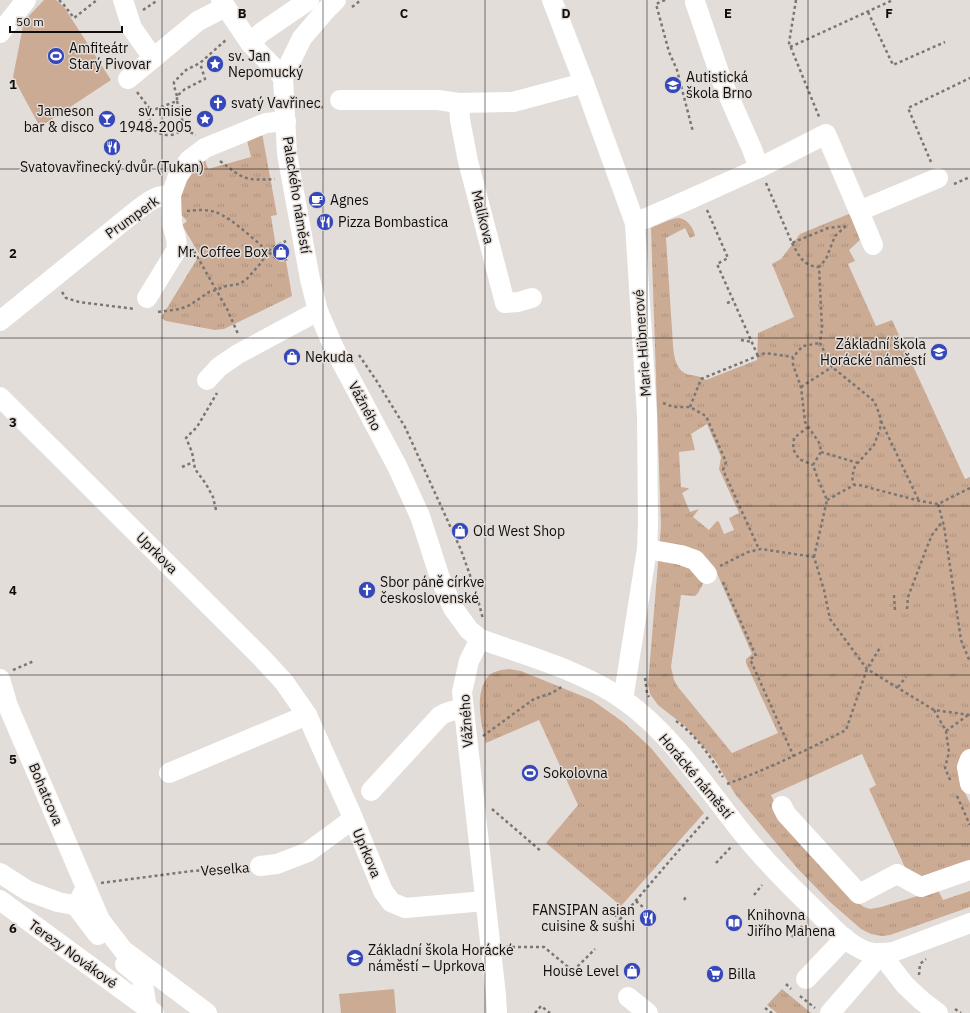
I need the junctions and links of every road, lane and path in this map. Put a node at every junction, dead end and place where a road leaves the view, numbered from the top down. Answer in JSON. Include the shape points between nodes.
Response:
{"nodes":[{"id":1,"x":26,"y":0,"type":"edge"},
{"id":2,"x":59,"y":0,"type":"edge"},
{"id":3,"x":97,"y":0,"type":"edge"},
{"id":4,"x":123,"y":0,"type":"edge"},
{"id":5,"x":309,"y":0,"type":"edge"},
{"id":6,"x":361,"y":0,"type":"edge"},
{"id":7,"x":552,"y":0,"type":"edge"},
{"id":8,"x":665,"y":0,"type":"edge"},
{"id":9,"x":796,"y":0,"type":"edge"},
{"id":10,"x":893,"y":0,"type":"edge"},
{"id":11,"x":695,"y":2,"type":"dead end"},
{"id":12,"x":223,"y":4,"type":"edge"},
{"id":13,"x":343,"y":4,"type":"edge"},
{"id":14,"x":868,"y":12,"type":"junction"},
{"id":15,"x":0,"y":33,"type":"edge"},
{"id":16,"x":232,"y":35,"type":"dead end"},
{"id":17,"x":945,"y":42,"type":"dead end"},
{"id":18,"x":250,"y":43,"type":"junction"},
{"id":19,"x":790,"y":47,"type":"junction"},
{"id":20,"x":153,"y":58,"type":"junction"},
{"id":21,"x":200,"y":63,"type":"junction"},
{"id":22,"x":283,"y":77,"type":"junction"},
{"id":23,"x":970,"y":78,"type":"edge"},
{"id":24,"x":128,"y":79,"type":"dead end"},
{"id":25,"x":584,"y":83,"type":"junction"},
{"id":26,"x":177,"y":96,"type":"junction"},
{"id":27,"x":141,"y":98,"type":"dead end"},
{"id":28,"x":340,"y":100,"type":"joint"},
{"id":29,"x":177,"y":101,"type":"junction"},
{"id":30,"x":459,"y":102,"type":"junction"},
{"id":31,"x":150,"y":109,"type":"junction"},
{"id":32,"x":290,"y":115,"type":"junction"},
{"id":33,"x":185,"y":130,"type":"junction"},
{"id":34,"x":693,"y":132,"type":"dead end"},
{"id":35,"x":826,"y":134,"type":"junction"},
{"id":36,"x":200,"y":138,"type":"junction"},
{"id":37,"x":759,"y":168,"type":"junction"},
{"id":38,"x":938,"y":178,"type":"joint"},
{"id":39,"x":276,"y":180,"type":"dead end"},
{"id":40,"x":171,"y":195,"type":"junction"},
{"id":41,"x":700,"y":195,"type":"junction"},
{"id":42,"x":859,"y":211,"type":"junction"},
{"id":43,"x":172,"y":220,"type":"junction"},
{"id":44,"x":635,"y":223,"type":"junction"},
{"id":45,"x":287,"y":241,"type":"dead end"},
{"id":46,"x":792,"y":244,"type":"junction"},
{"id":47,"x":873,"y":245,"type":"dead end"},
{"id":48,"x":191,"y":246,"type":"dead end"},
{"id":49,"x":267,"y":252,"type":"junction"},
{"id":50,"x":289,"y":259,"type":"dead end"},
{"id":51,"x":819,"y":267,"type":"junction"},
{"id":52,"x":54,"y":277,"type":"junction"},
{"id":53,"x":216,"y":290,"type":"junction"},
{"id":54,"x":532,"y":298,"type":"dead end"},
{"id":55,"x":734,"y":301,"type":"junction"},
{"id":56,"x":727,"y":303,"type":"dead end"},
{"id":57,"x":147,"y":307,"type":"junction"},
{"id":58,"x":318,"y":311,"type":"junction"},
{"id":59,"x":0,"y":320,"type":"edge"},
{"id":60,"x":238,"y":334,"type":"dead end"},
{"id":61,"x":741,"y":340,"type":"dead end"},
{"id":62,"x":752,"y":342,"type":"junction"},
{"id":63,"x":820,"y":343,"type":"junction"},
{"id":64,"x":334,"y":348,"type":"joint"},
{"id":65,"x":355,"y":350,"type":"dead end"},
{"id":66,"x":758,"y":356,"type":"junction"},
{"id":67,"x":793,"y":357,"type":"junction"},
{"id":68,"x":832,"y":367,"type":"junction"},
{"id":69,"x":213,"y":384,"type":"joint"},
{"id":70,"x":800,"y":386,"type":"junction"},
{"id":71,"x":0,"y":397,"type":"edge"},
{"id":72,"x":661,"y":402,"type":"dead end"},
{"id":73,"x":690,"y":407,"type":"junction"},
{"id":74,"x":881,"y":420,"type":"junction"},
{"id":75,"x":808,"y":427,"type":"junction"},
{"id":76,"x":821,"y":452,"type":"junction"},
{"id":77,"x":193,"y":462,"type":"junction"},
{"id":78,"x":858,"y":463,"type":"junction"},
{"id":79,"x":813,"y":465,"type":"junction"},
{"id":80,"x":182,"y":467,"type":"dead end"},
{"id":81,"x":854,"y":485,"type":"junction"},
{"id":82,"x":970,"y":488,"type":"edge"},
{"id":83,"x":827,"y":500,"type":"junction"},
{"id":84,"x":920,"y":502,"type":"junction"},
{"id":85,"x":938,"y":504,"type":"junction"},
{"id":86,"x":216,"y":510,"type":"dead end"},
{"id":87,"x":943,"y":522,"type":"junction"},
{"id":88,"x":647,"y":549,"type":"junction"},
{"id":89,"x":759,"y":549,"type":"junction"},
{"id":90,"x":814,"y":557,"type":"junction"},
{"id":91,"x":712,"y":571,"type":"joint"},
{"id":92,"x":894,"y":595,"type":"dead end"},
{"id":93,"x":907,"y":609,"type":"dead end"},
{"id":94,"x":895,"y":611,"type":"dead end"},
{"id":95,"x":482,"y":631,"type":"junction"},
{"id":96,"x":881,"y":646,"type":"dead end"},
{"id":97,"x":34,"y":661,"type":"dead end"},
{"id":98,"x":970,"y":662,"type":"edge"},
{"id":99,"x":867,"y":669,"type":"junction"},
{"id":100,"x":4,"y":676,"type":"edge"},
{"id":101,"x":645,"y":676,"type":"dead end"},
{"id":102,"x":906,"y":677,"type":"dead end"},
{"id":103,"x":565,"y":685,"type":"dead end"},
{"id":104,"x":898,"y":687,"type":"junction"},
{"id":105,"x":651,"y":699,"type":"dead end"},
{"id":106,"x":623,"y":700,"type":"junction"},
{"id":107,"x":4,"y":704,"type":"edge"},
{"id":108,"x":464,"y":710,"type":"junction"},
{"id":109,"x":308,"y":715,"type":"junction"},
{"id":110,"x":969,"y":715,"type":"edge"},
{"id":111,"x":674,"y":720,"type":"dead end"},
{"id":112,"x":946,"y":731,"type":"dead end"},
{"id":113,"x":480,"y":739,"type":"dead end"},
{"id":114,"x":789,"y":746,"type":"dead end"},
{"id":115,"x":794,"y":756,"type":"junction"},
{"id":116,"x":970,"y":759,"type":"edge"},
{"id":117,"x":169,"y":773,"type":"dead end"},
{"id":118,"x":723,"y":777,"type":"dead end"},
{"id":119,"x":970,"y":784,"type":"edge"},
{"id":120,"x":730,"y":788,"type":"dead end"},
{"id":121,"x":371,"y":791,"type":"dead end"},
{"id":122,"x":487,"y":805,"type":"dead end"},
{"id":123,"x":782,"y":806,"type":"dead end"},
{"id":124,"x":708,"y":817,"type":"dead end"},
{"id":125,"x":353,"y":820,"type":"junction"},
{"id":126,"x":736,"y":843,"type":"dead end"},
{"id":127,"x":542,"y":852,"type":"dead end"},
{"id":128,"x":716,"y":863,"type":"dead end"},
{"id":129,"x":260,"y":866,"type":"joint"},
{"id":130,"x":970,"y":870,"type":"edge"},
{"id":131,"x":0,"y":873,"type":"edge"},
{"id":132,"x":762,"y":885,"type":"dead end"},
{"id":133,"x":86,"y":887,"type":"junction"},
{"id":134,"x":687,"y":895,"type":"dead end"},
{"id":135,"x":754,"y":895,"type":"dead end"},
{"id":136,"x":0,"y":900,"type":"edge"},
{"id":137,"x":684,"y":900,"type":"dead end"},
{"id":138,"x":485,"y":901,"type":"junction"},
{"id":139,"x":636,"y":901,"type":"junction"},
{"id":140,"x":79,"y":906,"type":"junction"},
{"id":141,"x":605,"y":907,"type":"dead end"},
{"id":142,"x":644,"y":908,"type":"dead end"},
{"id":143,"x":620,"y":919,"type":"junction"},
{"id":144,"x":806,"y":922,"type":"dead end"},
{"id":145,"x":970,"y":923,"type":"edge"},
{"id":146,"x":616,"y":924,"type":"dead end"},
{"id":147,"x":792,"y":937,"type":"dead end"},
{"id":148,"x":845,"y":938,"type":"junction"},
{"id":149,"x":502,"y":946,"type":"dead end"},
{"id":150,"x":595,"y":949,"type":"dead end"},
{"id":151,"x":881,"y":954,"type":"junction"},
{"id":152,"x":928,"y":956,"type":"dead end"},
{"id":153,"x":573,"y":971,"type":"junction"},
{"id":154,"x":569,"y":975,"type":"dead end"},
{"id":155,"x":806,"y":979,"type":"dead end"},
{"id":156,"x":920,"y":980,"type":"dead end"},
{"id":157,"x":786,"y":984,"type":"dead end"},
{"id":158,"x":628,"y":996,"type":"dead end"},
{"id":159,"x":765,"y":1008,"type":"dead end"},
{"id":160,"x":150,"y":1010,"type":"edge"},
{"id":161,"x":946,"y":1011,"type":"edge"},
{"id":162,"x":825,"y":1012,"type":"edge"},
{"id":163,"x":207,"y":1013,"type":"edge"},
{"id":164,"x":496,"y":1013,"type":"edge"},
{"id":165,"x":535,"y":1013,"type":"edge"},
{"id":166,"x":550,"y":1013,"type":"edge"},
{"id":167,"x":648,"y":1013,"type":"edge"},
{"id":168,"x":772,"y":1013,"type":"edge"},
{"id":169,"x":961,"y":1013,"type":"edge"}],
"edges":[{"from":1,"to":15,"type":"street"},
{"from":2,"to":3,"type":"path","via":[[74,18]]},
{"from":4,"to":20,"type":"street","via":[[132,28]]},
{"from":5,"to":18,"type":"street"},
{"from":6,"to":13,"type":"path"},
{"from":7,"to":25,"type":"street","name":"Marie Hübnerové"},
{"from":8,"to":34,"type":"path","via":[[656,4]]},
{"from":9,"to":19,"type":"path","via":[[788,43]]},
{"from":10,"to":14,"type":"path"},
{"from":11,"to":37,"type":"street","via":[[722,81]]},
{"from":12,"to":18,"type":"street"},
{"from":12,"to":20,"type":"street"},
{"from":13,"to":22,"type":"street","name":"Palackého náměstí","via":[[325,11],[302,38]]},
{"from":14,"to":17,"type":"path","via":[[893,65]]},
{"from":14,"to":19,"type":"path"},
{"from":16,"to":21,"type":"path"},
{"from":18,"to":22,"type":"street"},
{"from":19,"to":35,"type":"path"},
{"from":20,"to":24,"type":"street"},
{"from":21,"to":26,"type":"path","via":[[186,70],[174,82]]},
{"from":21,"to":26,"type":"path","via":[[205,79]]},
{"from":22,"to":32,"type":"street","name":"Palackého náměstí"},
{"from":23,"to":38,"type":"path","via":[[908,108]]},
{"from":25,"to":30,"type":"street","via":[[513,102]]},
{"from":25,"to":44,"type":"street","name":"Marie Hübnerové"},
{"from":26,"to":29,"type":"path"},
{"from":27,"to":31,"type":"path"},
{"from":28,"to":30,"type":"street"},
{"from":28,"to":32,"type":"path","via":[[341,107],[316,106]]},
{"from":29,"to":31,"type":"path"},
{"from":29,"to":33,"type":"path"},
{"from":30,"to":54,"type":"street","name":"Malíkova","via":[[468,161],[505,303]]},
{"from":31,"to":33,"type":"path","via":[[148,119],[157,132],[170,135]]},
{"from":32,"to":36,"type":"street","name":"Prumperk","via":[[266,124]]},
{"from":32,"to":58,"type":"street","name":"Palackého náměstí","via":[[287,154]]},
{"from":33,"to":36,"type":"path"},
{"from":35,"to":37,"type":"street"},
{"from":35,"to":42,"type":"street"},
{"from":36,"to":39,"type":"path","via":[[242,177]]},
{"from":36,"to":40,"type":"street","name":"Prumperk","via":[[178,176]]},
{"from":37,"to":41,"type":"street"},
{"from":37,"to":46,"type":"path"},
{"from":38,"to":42,"type":"street"},
{"from":40,"to":43,"type":"street"},
{"from":40,"to":52,"type":"street","name":"Prumperk","via":[[153,198]]},
{"from":41,"to":44,"type":"street"},
{"from":41,"to":55,"type":"path","via":[[728,258],[717,264]]},
{"from":42,"to":47,"type":"street"},
{"from":43,"to":49,"type":"path","via":[[188,211],[205,210],[221,214]]},
{"from":43,"to":57,"type":"street","via":[[176,249]]},
{"from":44,"to":88,"type":"street","name":"Marie Hübnerové","via":[[647,416]]},
{"from":45,"to":49,"type":"path"},
{"from":46,"to":51,"type":"path","via":[[800,258],[810,267]]},
{"from":46,"to":51,"type":"path","via":[[828,228],[846,226],[835,236],[826,259]]},
{"from":48,"to":53,"type":"path"},
{"from":49,"to":50,"type":"path","via":[[278,260]]},
{"from":49,"to":53,"type":"path","via":[[246,280]]},
{"from":51,"to":63,"type":"path","via":[[822,328]]},
{"from":52,"to":57,"type":"path","via":[[66,298],[72,300]]},
{"from":52,"to":59,"type":"street","name":"Prumperk"},
{"from":53,"to":57,"type":"path","via":[[180,309]]},
{"from":53,"to":60,"type":"path"},
{"from":55,"to":56,"type":"path"},
{"from":55,"to":62,"type":"path"},
{"from":58,"to":64,"type":"street","name":"Palackého náměstí"},
{"from":58,"to":69,"type":"street","via":[[219,367]]},
{"from":61,"to":62,"type":"path"},
{"from":62,"to":66,"type":"path"},
{"from":63,"to":67,"type":"path","via":[[804,346]]},
{"from":63,"to":68,"type":"path"},
{"from":64,"to":95,"type":"street","name":"Vážného","via":[[397,466],[420,516],[440,578],[453,608],[469,630]]},
{"from":65,"to":95,"type":"path","via":[[405,427],[461,550],[476,592]]},
{"from":66,"to":67,"type":"path","via":[[765,353]]},
{"from":66,"to":73,"type":"path","via":[[701,379]]},
{"from":67,"to":70,"type":"path","via":[[793,366]]},
{"from":68,"to":70,"type":"path"},
{"from":68,"to":74,"type":"path","via":[[874,401]]},
{"from":69,"to":77,"type":"path","via":[[198,427],[186,438]]},
{"from":70,"to":75,"type":"path"},
{"from":71,"to":109,"type":"street","name":"Uprkova","via":[[261,657],[284,682]]},
{"from":72,"to":73,"type":"path","via":[[666,405]]},
{"from":73,"to":89,"type":"path","via":[[706,416],[726,462],[723,470]]},
{"from":74,"to":78,"type":"path","via":[[874,445]]},
{"from":74,"to":84,"type":"path"},
{"from":75,"to":76,"type":"path","via":[[820,444]]},
{"from":75,"to":79,"type":"path","via":[[794,438],[793,450],[799,459]]},
{"from":76,"to":78,"type":"path"},
{"from":76,"to":79,"type":"path"},
{"from":77,"to":80,"type":"path"},
{"from":77,"to":86,"type":"path","via":[[213,496]]},
{"from":78,"to":81,"type":"path","via":[[852,477]]},
{"from":79,"to":83,"type":"path"},
{"from":81,"to":83,"type":"path"},
{"from":81,"to":84,"type":"path"},
{"from":82,"to":85,"type":"path"},
{"from":83,"to":90,"type":"path"},
{"from":84,"to":85,"type":"path"},
{"from":85,"to":87,"type":"path"},
{"from":87,"to":93,"type":"path","via":[[932,535],[927,547],[908,597]]},
{"from":87,"to":98,"type":"path","via":[[961,640]]},
{"from":88,"to":91,"type":"street","via":[[681,555]]},
{"from":88,"to":106,"type":"street","name":"Marie Hübnerové"},
{"from":89,"to":90,"type":"path"},
{"from":89,"to":91,"type":"path"},
{"from":90,"to":99,"type":"path","via":[[830,619]]},
{"from":92,"to":94,"type":"path"},
{"from":95,"to":106,"type":"street","name":"Horácké náměstí","via":[[589,680]]},
{"from":95,"to":108,"type":"street","name":"Vážného","via":[[465,675],[462,692]]},
{"from":96,"to":99,"type":"path"},
{"from":97,"to":100,"type":"path"},
{"from":99,"to":104,"type":"path"},
{"from":99,"to":115,"type":"path","via":[[846,730]]},
{"from":100,"to":107,"type":"street","name":"Bohatcova"},
{"from":101,"to":105,"type":"path","via":[[647,694]]},
{"from":102,"to":104,"type":"path"},
{"from":103,"to":113,"type":"path","via":[[534,699]]},
{"from":104,"to":110,"type":"path","via":[[934,710]]},
{"from":106,"to":148,"type":"street","name":"Horácké náměstí","via":[[669,742],[744,836],[786,883]]},
{"from":107,"to":133,"type":"street","name":"Bohatcova"},
{"from":108,"to":121,"type":"street","via":[[452,710],[440,716]]},
{"from":108,"to":138,"type":"street","name":"Vážného"},
{"from":109,"to":117,"type":"street"},
{"from":109,"to":125,"type":"street","name":"Uprkova"},
{"from":110,"to":112,"type":"path"},
{"from":111,"to":118,"type":"path","via":[[684,727],[711,758]]},
{"from":114,"to":115,"type":"path"},
{"from":115,"to":120,"type":"path","via":[[727,784]]},
{"from":116,"to":119,"type":"street"},
{"from":122,"to":127,"type":"path"},
{"from":123,"to":130,"type":"street","via":[[786,814],[859,894],[897,874],[921,887]]},
{"from":124,"to":139,"type":"path"},
{"from":125,"to":129,"type":"street","name":"Veselka","via":[[308,852],[277,864]]},
{"from":125,"to":138,"type":"street","name":"Uprkova","via":[[383,891],[391,902],[405,908]]},
{"from":126,"to":128,"type":"path"},
{"from":129,"to":133,"type":"path","name":"Veselka","via":[[192,871],[110,881]]},
{"from":131,"to":140,"type":"street","via":[[28,891],[58,902]]},
{"from":132,"to":135,"type":"path"},
{"from":133,"to":140,"type":"street"},
{"from":133,"to":163,"type":"street","via":[[100,920],[123,950]]},
{"from":134,"to":137,"type":"path"},
{"from":136,"to":160,"type":"street","name":"Terezy Novákové"},
{"from":138,"to":164,"type":"street","name":"Vážného"},
{"from":139,"to":142,"type":"path"},
{"from":139,"to":143,"type":"path"},
{"from":140,"to":160,"type":"street","name":"Terezy Novákové","via":[[79,910],[118,958],[142,978]]},
{"from":141,"to":143,"type":"path"},
{"from":143,"to":146,"type":"path"},
{"from":144,"to":147,"type":"path"},
{"from":145,"to":151,"type":"street"},
{"from":148,"to":151,"type":"street","name":"Horácké náměstí","via":[[862,950]]},
{"from":148,"to":155,"type":"street"},
{"from":149,"to":153,"type":"path","via":[[544,947]]},
{"from":150,"to":153,"type":"path"},
{"from":151,"to":161,"type":"street","via":[[905,985],[922,1001]]},
{"from":151,"to":162,"type":"street"},
{"from":152,"to":156,"type":"path","via":[[920,964]]},
{"from":153,"to":154,"type":"path"},
{"from":157,"to":162,"type":"path"},
{"from":158,"to":167,"type":"street"},
{"from":159,"to":168,"type":"path"},
{"from":161,"to":169,"type":"path"},
{"from":165,"to":166,"type":"path","via":[[541,1006]]}]}
